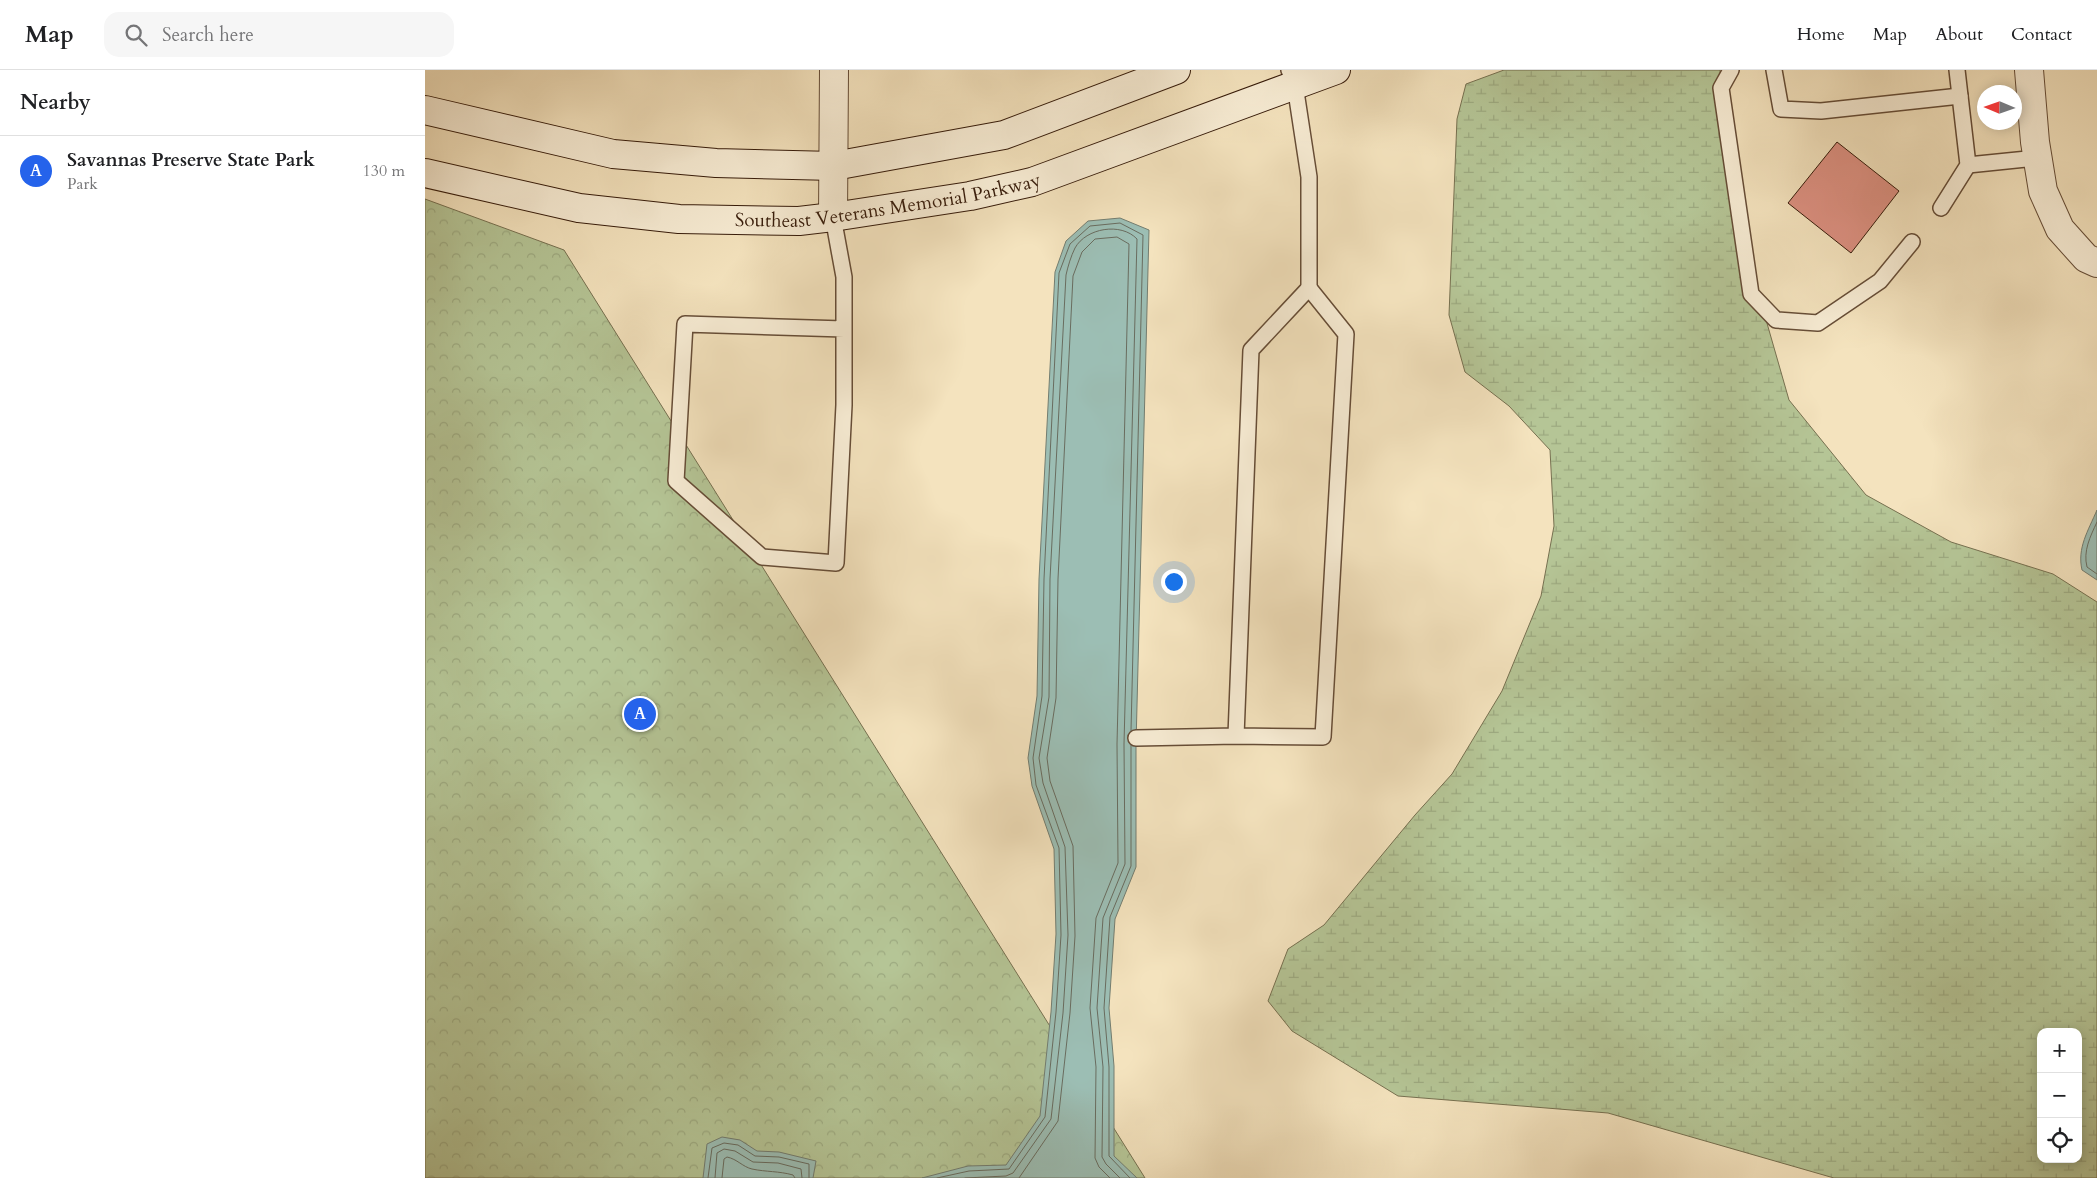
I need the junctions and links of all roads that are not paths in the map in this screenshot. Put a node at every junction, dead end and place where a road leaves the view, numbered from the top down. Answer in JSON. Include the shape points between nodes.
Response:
{"nodes":[{"id":1,"x":834,"y":70,"type":"edge"},
{"id":2,"x":1176,"y":70,"type":"edge"},
{"id":3,"x":1336,"y":70,"type":"edge"},
{"id":4,"x":1731,"y":70,"type":"edge"},
{"id":5,"x":1774,"y":70,"type":"edge"},
{"id":6,"x":1957,"y":70,"type":"edge"},
{"id":7,"x":2029,"y":70,"type":"edge"},
{"id":8,"x":1292,"y":78,"type":"edge"},
{"id":9,"x":1960,"y":96,"type":"junction"},
{"id":10,"x":425,"y":110,"type":"edge"},
{"id":11,"x":2037,"y":158,"type":"junction"},
{"id":12,"x":1968,"y":165,"type":"junction"},
{"id":13,"x":834,"y":166,"type":"junction"},
{"id":14,"x":425,"y":173,"type":"edge"},
{"id":15,"x":1941,"y":208,"type":"dead end"},
{"id":16,"x":833,"y":217,"type":"junction"},
{"id":17,"x":1913,"y":242,"type":"dead end"},
{"id":18,"x":2097,"y":263,"type":"edge"},
{"id":19,"x":1309,"y":288,"type":"junction"},
{"id":20,"x":844,"y":329,"type":"junction"},
{"id":21,"x":1236,"y":736,"type":"junction"},
{"id":22,"x":1136,"y":738,"type":"dead end"}],
"edges":[{"from":1,"to":13,"type":"main road"},
{"from":2,"to":13,"type":"main road","name":"Southeast Veterans Memorial Parkway","via":[[1003,135]]},
{"from":3,"to":8,"type":"main road","name":"Southeast Veterans Memorial Parkway"},
{"from":4,"to":17,"type":"lane","via":[[1721,88],[1751,294],[1776,320],[1818,324],[1880,281]]},
{"from":5,"to":9,"type":"lane","via":[[1781,109],[1821,112]]},
{"from":6,"to":9,"type":"lane"},
{"from":7,"to":11,"type":"main road"},
{"from":8,"to":16,"type":"main road","name":"Southeast Veterans Memorial Parkway","via":[[1032,182],[970,196]]},
{"from":8,"to":19,"type":"lane","via":[[1309,177]]},
{"from":9,"to":12,"type":"lane"},
{"from":10,"to":13,"type":"main road","name":"Southeast Veterans Memorial Parkway","via":[[613,154],[716,163]]},
{"from":11,"to":12,"type":"lane"},
{"from":11,"to":18,"type":"main road","via":[[2043,191],[2060,229],[2086,258]]},
{"from":12,"to":15,"type":"lane"},
{"from":13,"to":16,"type":"main road"},
{"from":14,"to":16,"type":"main road","name":"Southeast Veterans Memorial Parkway","via":[[579,208],[670,218],[799,220]]},
{"from":16,"to":20,"type":"lane","via":[[844,277]]},
{"from":19,"to":21,"type":"lane","via":[[1251,350]]},
{"from":19,"to":21,"type":"lane","via":[[1346,334],[1323,737]]},
{"from":20,"to":20,"type":"lane","via":[[844,405],[836,563],[762,557],[677,481],[685,324]]},
{"from":21,"to":22,"type":"lane"}]}
